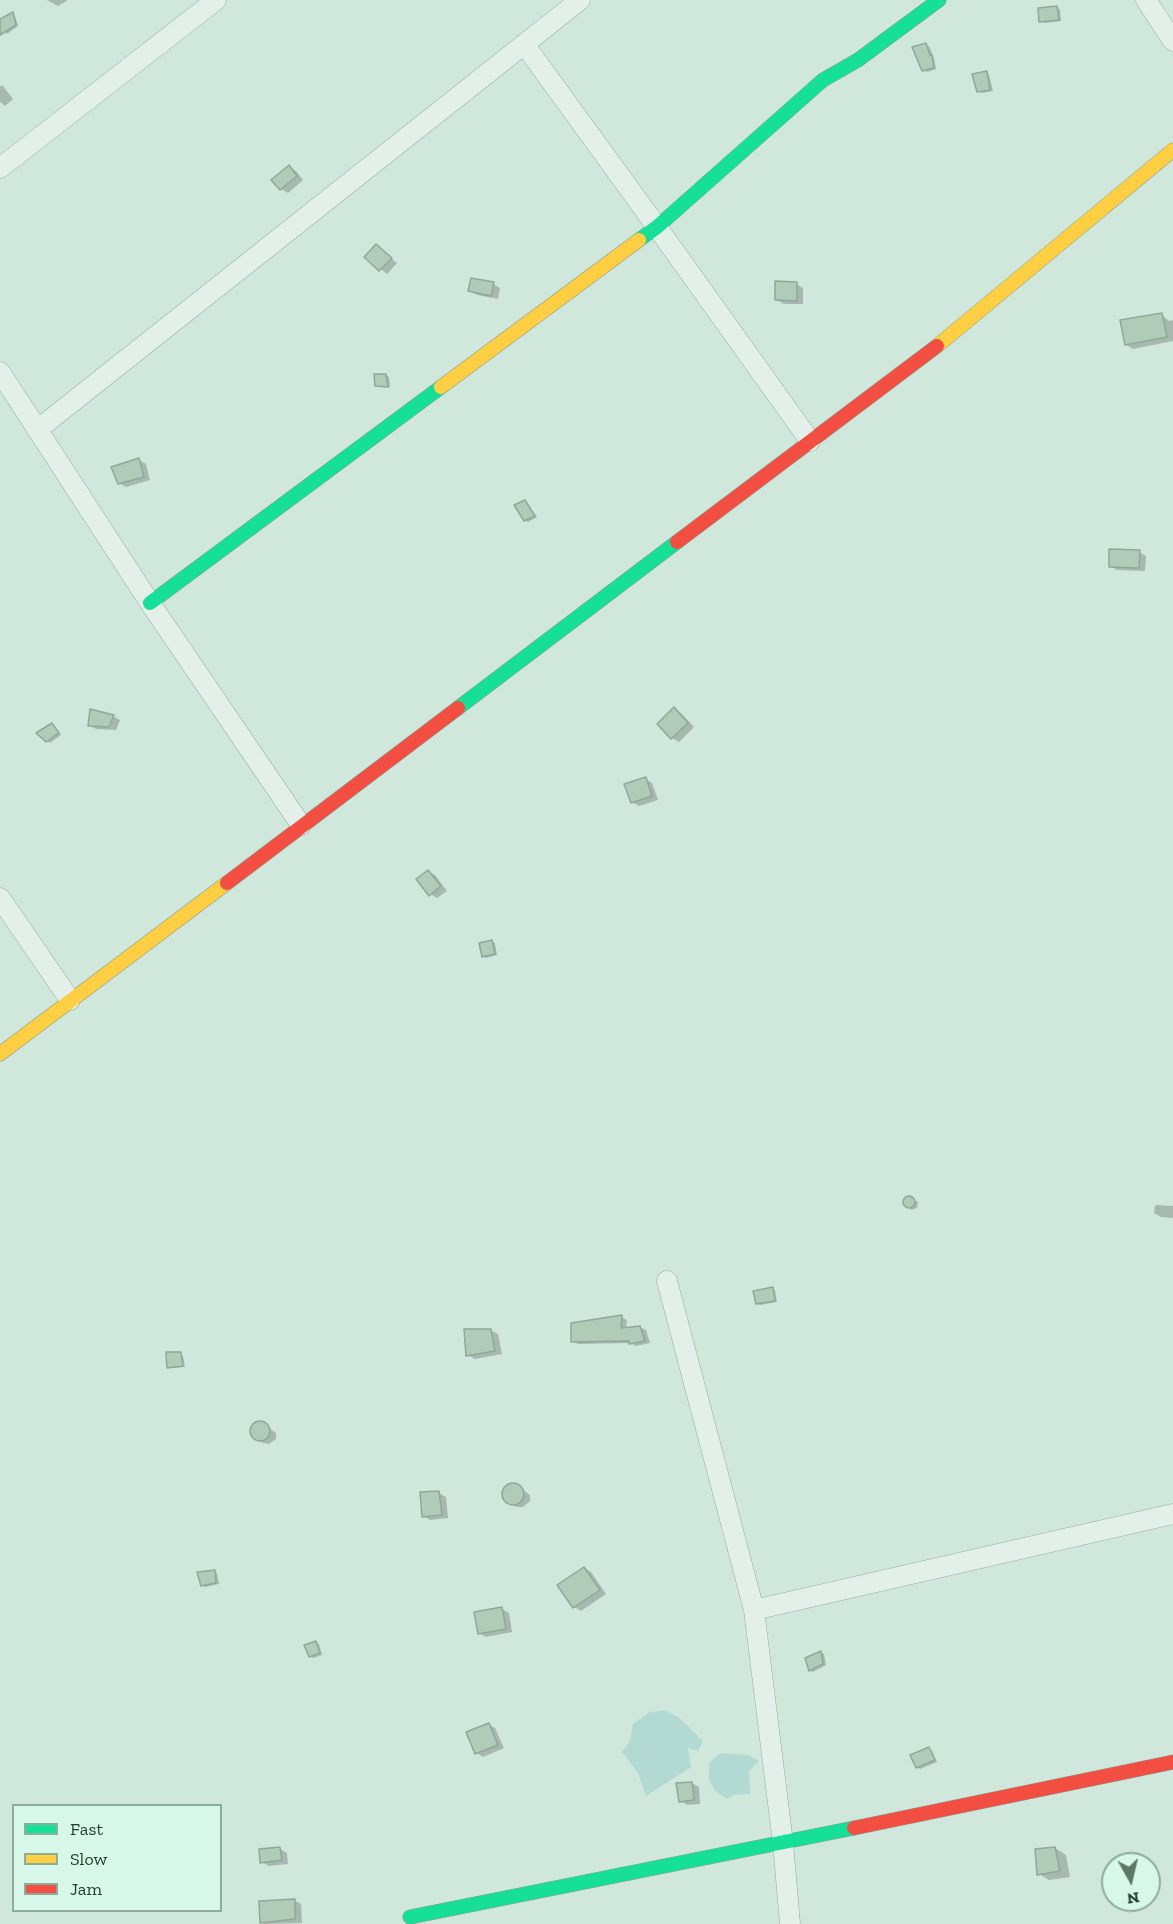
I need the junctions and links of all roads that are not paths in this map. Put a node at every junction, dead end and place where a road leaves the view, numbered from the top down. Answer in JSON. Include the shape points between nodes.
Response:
{"nodes":[{"id":1,"x":216,"y":0,"type":"edge"},
{"id":2,"x":580,"y":0,"type":"edge"},
{"id":3,"x":939,"y":0,"type":"edge"},
{"id":4,"x":1146,"y":0,"type":"edge"},
{"id":5,"x":1173,"y":41,"type":"edge"},
{"id":6,"x":524,"y":44,"type":"junction"},
{"id":7,"x":1173,"y":150,"type":"edge"},
{"id":8,"x":0,"y":168,"type":"edge"},
{"id":9,"x":657,"y":226,"type":"junction"},
{"id":10,"x":0,"y":372,"type":"edge"},
{"id":11,"x":37,"y":430,"type":"junction"},
{"id":12,"x":810,"y":441,"type":"junction"},
{"id":13,"x":150,"y":603,"type":"junction"},
{"id":14,"x":301,"y":825,"type":"junction"},
{"id":15,"x":0,"y":898,"type":"edge"},
{"id":16,"x":70,"y":1000,"type":"junction"},
{"id":17,"x":0,"y":1054,"type":"edge"},
{"id":18,"x":667,"y":1281,"type":"dead end"},
{"id":19,"x":1173,"y":1514,"type":"edge"},
{"id":20,"x":754,"y":1610,"type":"junction"},
{"id":21,"x":1173,"y":1762,"type":"edge"},
{"id":22,"x":783,"y":1843,"type":"junction"},
{"id":23,"x":410,"y":1917,"type":"dead end"},
{"id":24,"x":790,"y":1924,"type":"edge"}],
"edges":[{"from":1,"to":8,"type":"street"},
{"from":2,"to":6,"type":"street"},
{"from":3,"to":9,"type":"street","via":[[858,60],[823,80]]},
{"from":4,"to":5,"type":"street"},
{"from":6,"to":9,"type":"street"},
{"from":6,"to":11,"type":"street"},
{"from":7,"to":12,"type":"street","via":[[938,345]]},
{"from":9,"to":12,"type":"street"},
{"from":9,"to":13,"type":"street"},
{"from":10,"to":11,"type":"street"},
{"from":11,"to":13,"type":"street"},
{"from":12,"to":14,"type":"street"},
{"from":13,"to":14,"type":"street"},
{"from":14,"to":16,"type":"street"},
{"from":15,"to":16,"type":"street"},
{"from":16,"to":17,"type":"street"},
{"from":18,"to":20,"type":"street"},
{"from":19,"to":20,"type":"street"},
{"from":20,"to":22,"type":"street"},
{"from":21,"to":22,"type":"street"},
{"from":22,"to":23,"type":"street"},
{"from":22,"to":24,"type":"street"}]}
